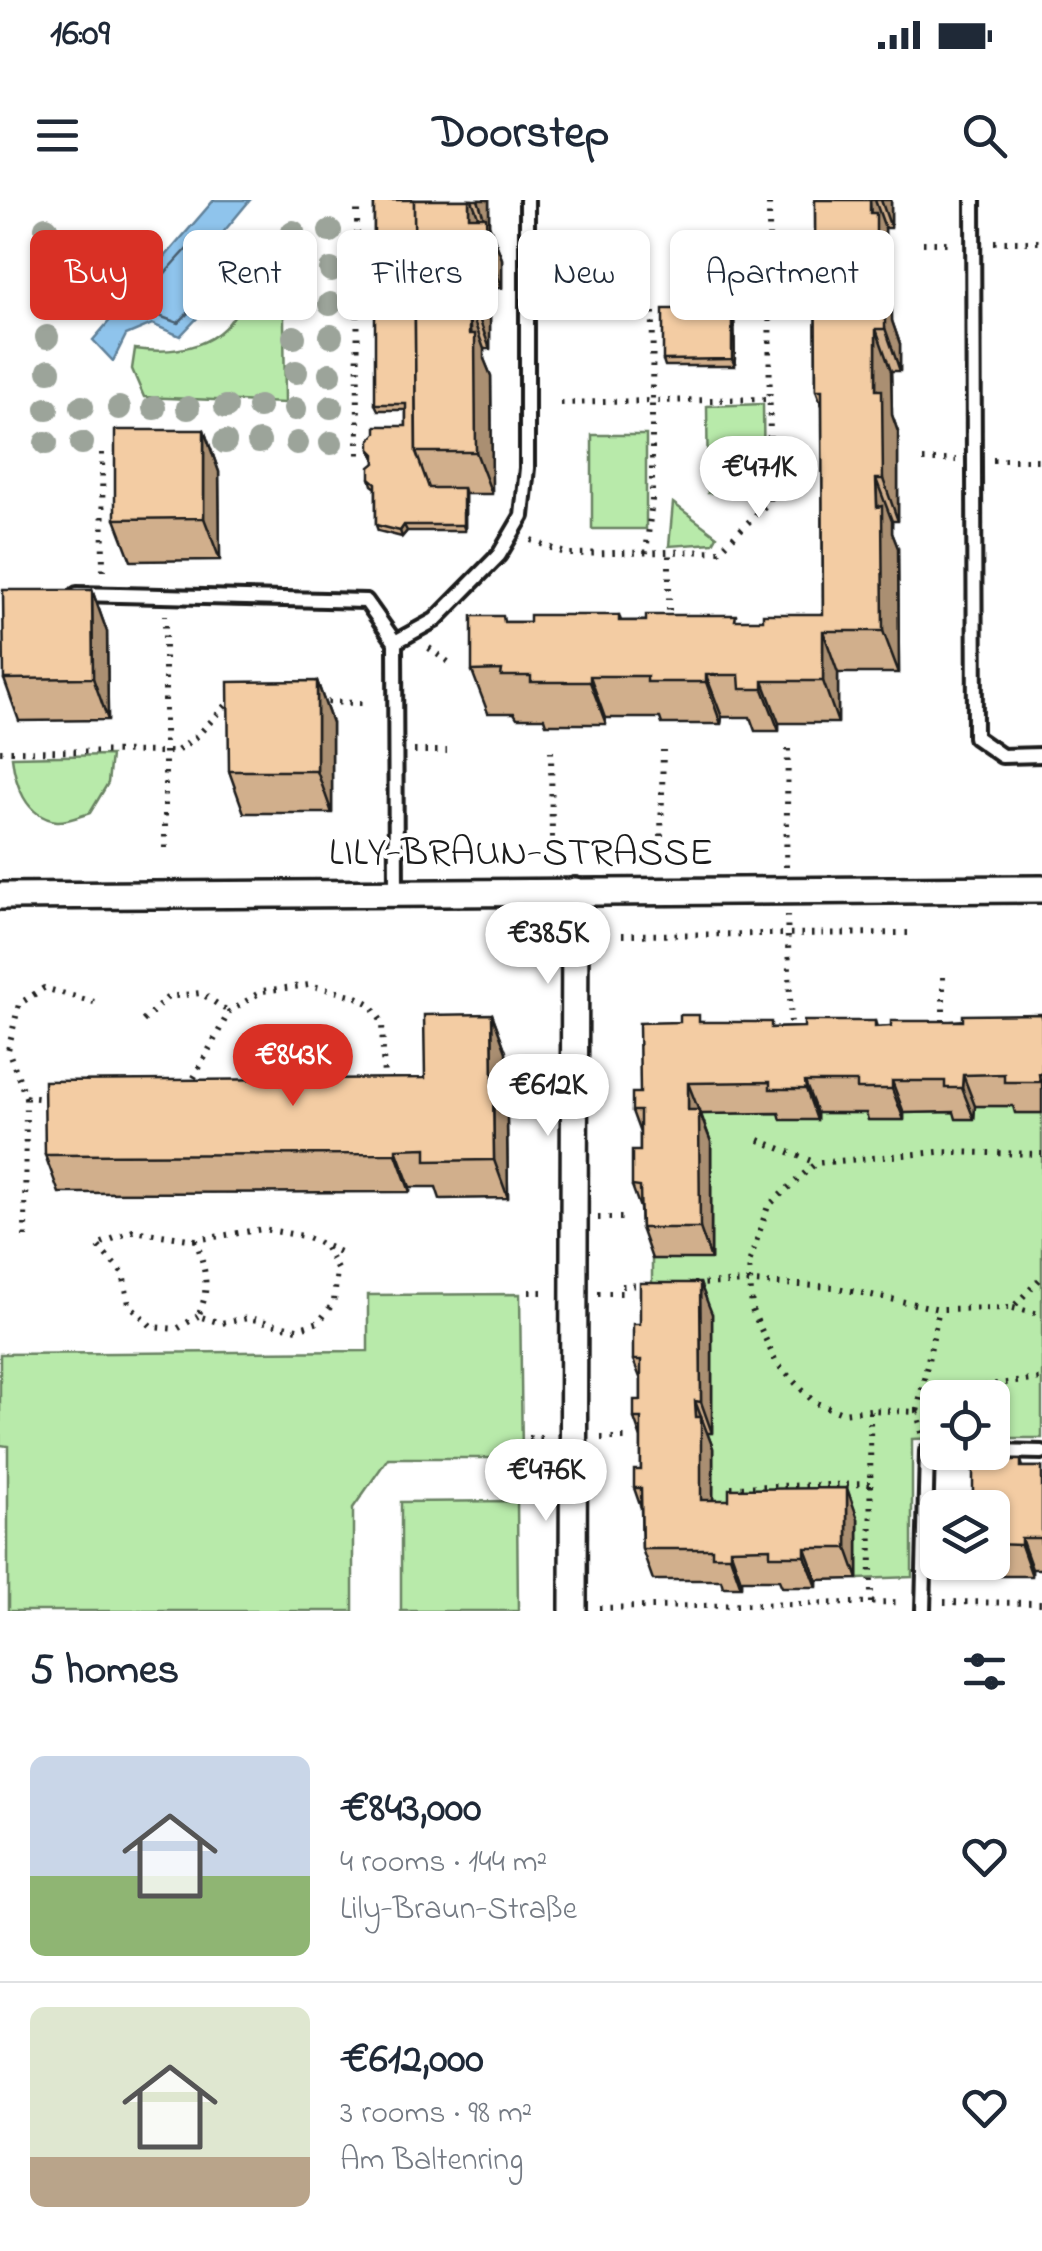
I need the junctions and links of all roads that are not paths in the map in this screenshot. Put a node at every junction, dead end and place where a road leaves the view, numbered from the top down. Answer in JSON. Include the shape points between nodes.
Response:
{"nodes":[{"id":1,"x":528,"y":200,"type":"edge"},
{"id":2,"x":973,"y":200,"type":"edge"},
{"id":3,"x":69,"y":594,"type":"edge"},
{"id":4,"x":396,"y":642,"type":"junction"},
{"id":5,"x":1042,"y":755,"type":"edge"},
{"id":6,"x":1042,"y":890,"type":"edge"},
{"id":7,"x":575,"y":891,"type":"junction"},
{"id":8,"x":396,"y":892,"type":"junction"},
{"id":9,"x":0,"y":896,"type":"edge"},
{"id":10,"x":1010,"y":1452,"type":"edge"},
{"id":11,"x":1042,"y":1452,"type":"edge"},
{"id":12,"x":931,"y":1470,"type":"edge"},
{"id":13,"x":923,"y":1607,"type":"edge"},
{"id":14,"x":573,"y":1610,"type":"edge"}],
"edges":[{"from":1,"to":4,"type":"lane","via":[[522,516],[499,556],[435,620]]},
{"from":2,"to":5,"type":"lane","via":[[975,737],[1002,756]]},
{"from":3,"to":4,"type":"lane","via":[[366,601]]},
{"from":4,"to":8,"type":"lane"},
{"from":6,"to":7,"type":"street","name":"LILY-BRAUN-STRASSE"},
{"from":7,"to":8,"type":"street","name":"LILY-BRAUN-STRASSE"},
{"from":7,"to":14,"type":"street"},
{"from":8,"to":9,"type":"street","name":"LILY-BRAUN-STRASSE"},
{"from":10,"to":11,"type":"lane"},
{"from":12,"to":13,"type":"lane"}]}
